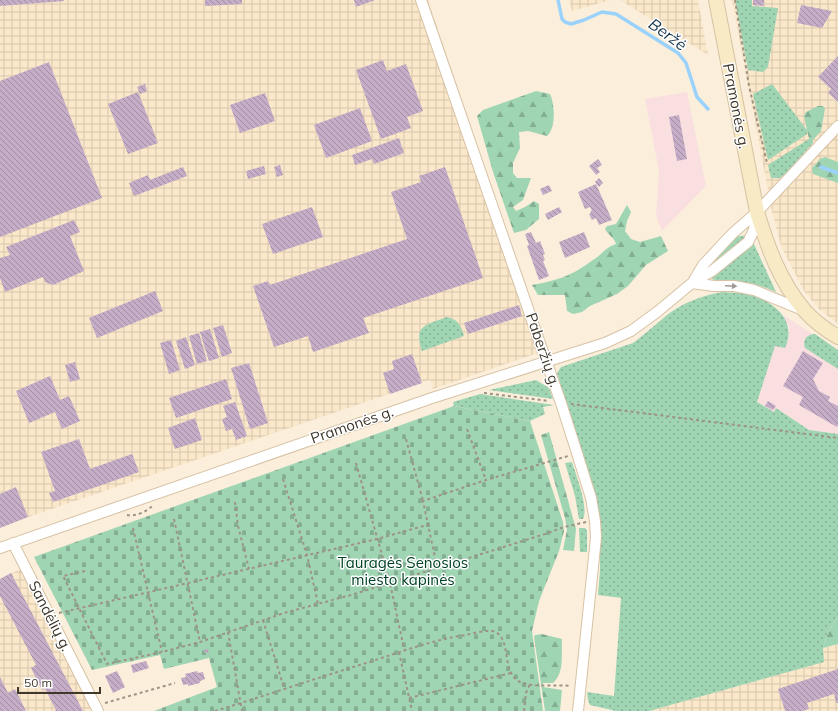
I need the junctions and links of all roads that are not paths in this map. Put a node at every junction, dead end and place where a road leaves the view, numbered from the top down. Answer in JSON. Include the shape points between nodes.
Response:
{"nodes":[{"id":1,"x":421,"y":0,"type":"edge"},
{"id":2,"x":716,"y":0,"type":"edge"},
{"id":3,"x":838,"y":126,"type":"edge"},
{"id":4,"x":756,"y":212,"type":"junction"},
{"id":5,"x":692,"y":283,"type":"junction"},
{"id":6,"x":805,"y":312,"type":"junction"},
{"id":7,"x":838,"y":337,"type":"edge"},
{"id":8,"x":546,"y":362,"type":"junction"},
{"id":9,"x":13,"y":543,"type":"junction"},
{"id":10,"x":0,"y":548,"type":"edge"},
{"id":11,"x":97,"y":708,"type":"edge"},
{"id":12,"x":578,"y":711,"type":"edge"}],
"edges":[{"from":1,"to":8,"type":"street","name":"Paberžių g."},
{"from":2,"to":4,"type":"main road","name":"Pramonės g."},
{"from":3,"to":4,"type":"street","name":"Pramonės g."},
{"from":4,"to":5,"type":"street","name":"Pramonės g.","via":[[702,265]]},
{"from":4,"to":5,"type":"street","name":"Pramonės g.","via":[[754,230],[748,242],[712,271]]},
{"from":4,"to":6,"type":"main road","name":"Pramonės g.","via":[[772,259]]},
{"from":5,"to":6,"type":"street","name":"Pramonės g.","one_way":true,"via":[[754,290]]},
{"from":5,"to":8,"type":"street","name":"Pramonės g.","via":[[631,330],[605,343]]},
{"from":6,"to":7,"type":"main road","name":"Pramonės g."},
{"from":8,"to":9,"type":"street","name":"Pramonės g.","via":[[432,398]]},
{"from":8,"to":12,"type":"street","name":"Paberžių g.","via":[[562,403],[591,498],[595,520],[596,537]]},
{"from":9,"to":10,"type":"street","name":"Pramonės g."},
{"from":9,"to":11,"type":"street","name":"Sandėlių g."}]}
